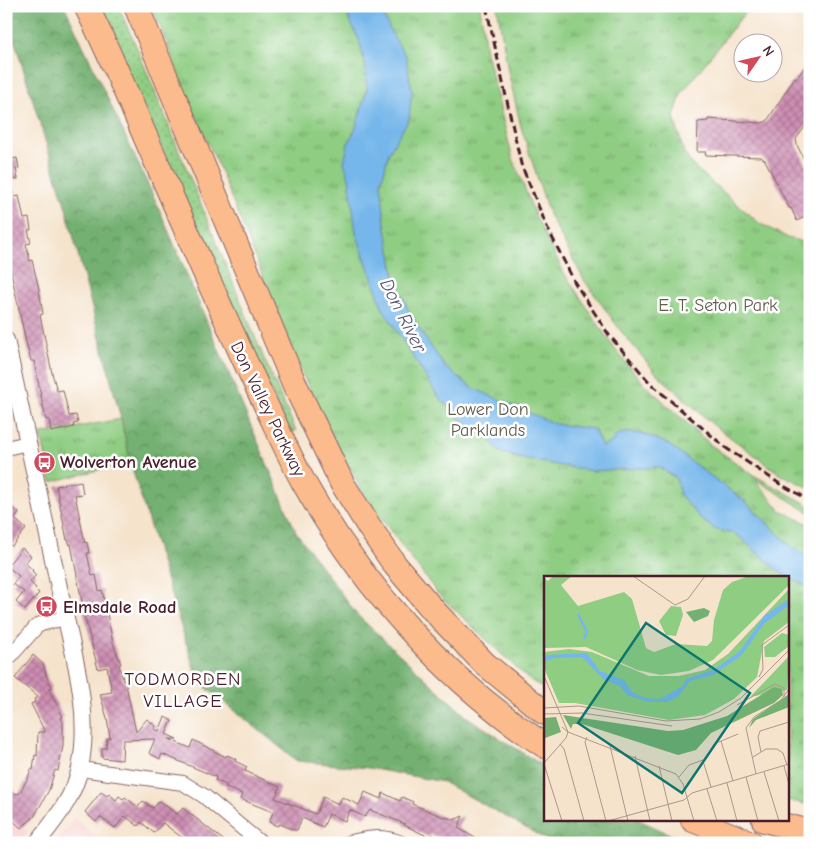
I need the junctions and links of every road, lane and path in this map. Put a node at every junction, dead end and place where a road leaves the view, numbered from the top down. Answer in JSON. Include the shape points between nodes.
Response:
{"nodes":[{"id":1,"x":86,"y":6,"type":"edge"},
{"id":2,"x":136,"y":6,"type":"edge"},
{"id":3,"x":6,"y":340,"type":"edge"},
{"id":4,"x":28,"y":443,"type":"junction"},
{"id":5,"x":6,"y":448,"type":"edge"},
{"id":6,"x":65,"y":618,"type":"junction"},
{"id":7,"x":6,"y":661,"type":"edge"},
{"id":8,"x":544,"y":712,"type":"edge"},
{"id":9,"x":544,"y":745,"type":"edge"},
{"id":10,"x":80,"y":769,"type":"junction"},
{"id":11,"x":698,"y":822,"type":"edge"},
{"id":12,"x":772,"y":822,"type":"edge"},
{"id":13,"x":810,"y":832,"type":"edge"},
{"id":14,"x":259,"y":842,"type":"edge"},
{"id":15,"x":37,"y":843,"type":"edge"},
{"id":16,"x":348,"y":843,"type":"edge"},
{"id":17,"x":401,"y":843,"type":"edge"},
{"id":18,"x":727,"y":843,"type":"edge"},
{"id":19,"x":751,"y":843,"type":"edge"}],
"edges":[{"from":1,"to":9,"type":"highway","name":"Don Valley Parkway","via":[[249,370],[300,475],[330,526],[401,621],[459,678],[509,721]]},
{"from":2,"to":8,"type":"highway","name":"Don Valley Parkway","via":[[294,383],[342,483],[395,565],[434,610],[485,664]]},
{"from":3,"to":4,"type":"street"},
{"from":4,"to":5,"type":"street"},
{"from":4,"to":6,"type":"street"},
{"from":6,"to":7,"type":"street","via":[[36,627]]},
{"from":6,"to":10,"type":"street","via":[[84,717]]},
{"from":10,"to":14,"type":"street","via":[[183,783],[204,796]]},
{"from":10,"to":15,"type":"street","via":[[70,796]]},
{"from":11,"to":18,"type":"highway"},
{"from":11,"to":19,"type":"highway"},
{"from":12,"to":13,"type":"highway"},
{"from":16,"to":17,"type":"street","via":[[388,838]]}]}
